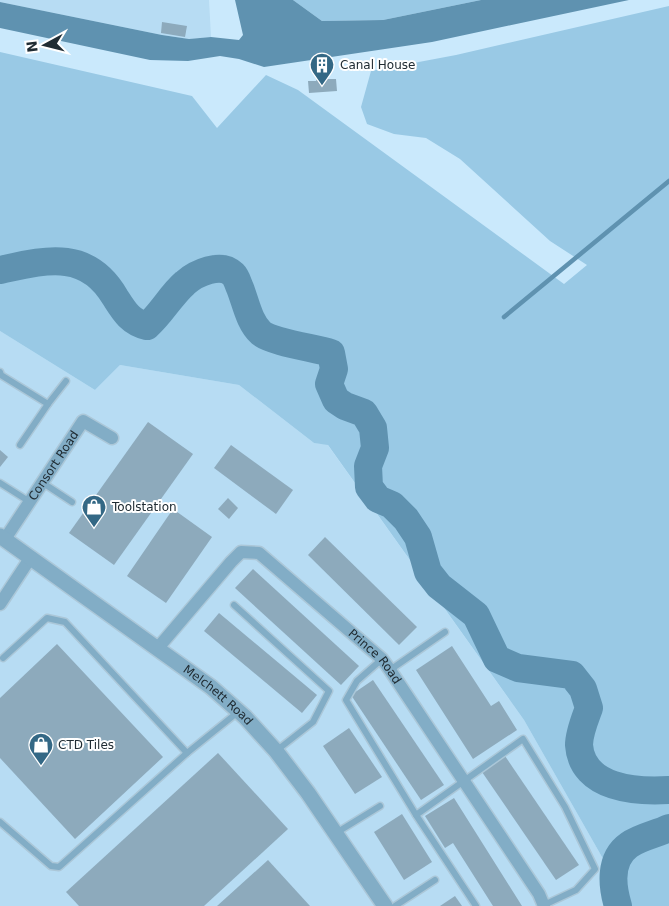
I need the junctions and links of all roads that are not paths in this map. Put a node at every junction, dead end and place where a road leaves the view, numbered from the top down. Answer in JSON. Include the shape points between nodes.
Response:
{"nodes":[{"id":1,"x":0,"y":372,"type":"edge"},
{"id":2,"x":66,"y":380,"type":"dead end"},
{"id":3,"x":48,"y":404,"type":"junction"},
{"id":4,"x":112,"y":438,"type":"dead end"},
{"id":5,"x":20,"y":445,"type":"dead end"},
{"id":6,"x":0,"y":483,"type":"edge"},
{"id":7,"x":43,"y":483,"type":"junction"},
{"id":8,"x":30,"y":502,"type":"junction"},
{"id":9,"x":72,"y":502,"type":"dead end"},
{"id":10,"x":2,"y":538,"type":"edge"},
{"id":11,"x":31,"y":557,"type":"junction"},
{"id":12,"x":0,"y":604,"type":"edge"},
{"id":13,"x":234,"y":606,"type":"dead end"},
{"id":14,"x":446,"y":632,"type":"dead end"},
{"id":15,"x":157,"y":649,"type":"junction"},
{"id":16,"x":3,"y":658,"type":"dead end"},
{"id":17,"x":382,"y":659,"type":"junction"},
{"id":18,"x":390,"y":670,"type":"junction"},
{"id":19,"x":239,"y":712,"type":"junction"},
{"id":20,"x":276,"y":751,"type":"junction"},
{"id":21,"x":187,"y":753,"type":"junction"},
{"id":22,"x":464,"y":779,"type":"junction"},
{"id":23,"x":380,"y":806,"type":"dead end"},
{"id":24,"x":416,"y":815,"type":"junction"},
{"id":25,"x":0,"y":822,"type":"edge"},
{"id":26,"x":335,"y":833,"type":"junction"},
{"id":27,"x":435,"y":880,"type":"dead end"},
{"id":28,"x":544,"y":905,"type":"edge"},
{"id":29,"x":385,"y":906,"type":"edge"},
{"id":30,"x":395,"y":906,"type":"edge"},
{"id":31,"x":476,"y":906,"type":"edge"}],
"edges":[{"from":1,"to":3,"type":"lane"},
{"from":2,"to":3,"type":"lane"},
{"from":3,"to":5,"type":"lane"},
{"from":4,"to":7,"type":"street","name":"Consort Road","via":[[83,421]]},
{"from":6,"to":8,"type":"lane"},
{"from":7,"to":8,"type":"street","name":"Consort Road"},
{"from":7,"to":9,"type":"lane"},
{"from":8,"to":10,"type":"street","name":"Consort Road"},
{"from":10,"to":11,"type":"street","name":"Melchett Road"},
{"from":11,"to":12,"type":"street"},
{"from":11,"to":15,"type":"street","name":"Melchett Road"},
{"from":13,"to":20,"type":"lane","via":[[329,691],[313,722]]},
{"from":14,"to":18,"type":"lane"},
{"from":15,"to":17,"type":"street","name":"Prince Road","via":[[231,562],[241,552],[252,551],[259,553]]},
{"from":15,"to":19,"type":"street","name":"Melchett Road"},
{"from":16,"to":21,"type":"lane","via":[[47,618],[65,622]]},
{"from":17,"to":18,"type":"street","name":"Prince Road"},
{"from":17,"to":24,"type":"lane","via":[[357,681],[346,700]]},
{"from":18,"to":22,"type":"street","name":"Prince Road"},
{"from":19,"to":20,"type":"street","name":"Melchett Road"},
{"from":19,"to":21,"type":"lane"},
{"from":20,"to":26,"type":"street","name":"Melchett Road"},
{"from":21,"to":25,"type":"lane","via":[[59,867],[51,866]]},
{"from":22,"to":24,"type":"lane"},
{"from":22,"to":28,"type":"street","name":"Prince Road"},
{"from":22,"to":28,"type":"lane","via":[[523,739],[564,807],[595,869],[576,890]]},
{"from":23,"to":26,"type":"lane"},
{"from":24,"to":31,"type":"lane"},
{"from":26,"to":29,"type":"street","name":"Melchett Road"},
{"from":27,"to":30,"type":"lane"}]}
